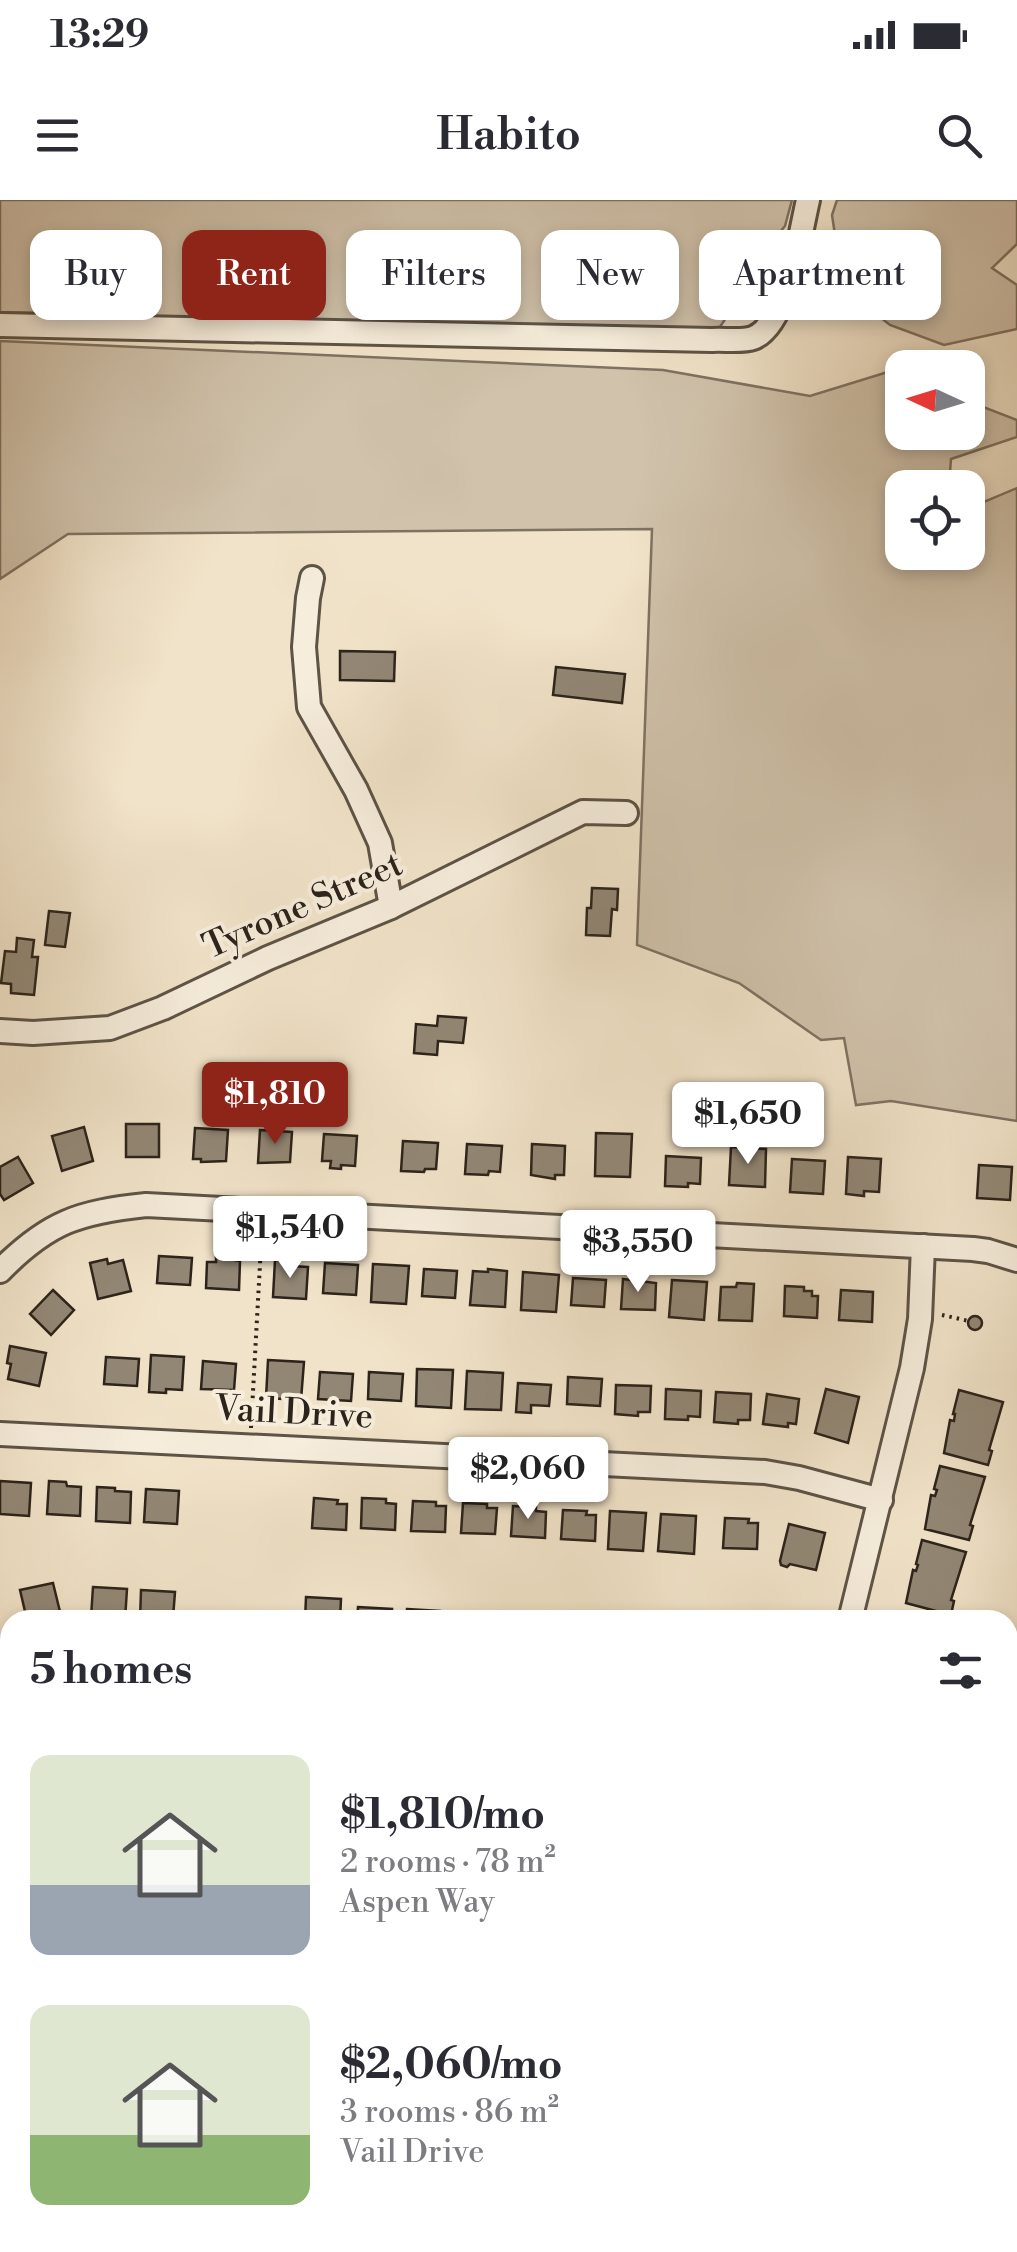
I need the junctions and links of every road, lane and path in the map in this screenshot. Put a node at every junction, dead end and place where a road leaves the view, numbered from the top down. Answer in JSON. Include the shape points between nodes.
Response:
{"nodes":[{"id":1,"x":808,"y":200,"type":"edge"},
{"id":2,"x":0,"y":325,"type":"edge"},
{"id":3,"x":312,"y":578,"type":"dead end"},
{"id":4,"x":626,"y":813,"type":"dead end"},
{"id":5,"x":391,"y":908,"type":"junction"},
{"id":6,"x":0,"y":1031,"type":"edge"},
{"id":7,"x":262,"y":1223,"type":"dead end"},
{"id":8,"x":924,"y":1246,"type":"junction"},
{"id":9,"x":1017,"y":1260,"type":"edge"},
{"id":10,"x":0,"y":1271,"type":"edge"},
{"id":11,"x":942,"y":1315,"type":"dead end"},
{"id":12,"x":968,"y":1321,"type":"dead end"},
{"id":13,"x":251,"y":1433,"type":"dead end"},
{"id":14,"x":0,"y":1434,"type":"edge"},
{"id":15,"x":881,"y":1500,"type":"junction"},
{"id":16,"x":853,"y":1610,"type":"edge"}],
"edges":[{"from":1,"to":2,"type":"street","via":[[782,304],[773,322],[752,338]]},
{"from":3,"to":5,"type":"street","via":[[304,648],[309,707],[380,843]]},
{"from":4,"to":5,"type":"street","name":"Tyrone Street","via":[[583,812]]},
{"from":5,"to":6,"type":"street","name":"Tyrone Street","via":[[110,1028]]},
{"from":7,"to":13,"type":"path"},
{"from":8,"to":9,"type":"street"},
{"from":8,"to":10,"type":"street","via":[[146,1205],[71,1218]]},
{"from":8,"to":15,"type":"street","via":[[912,1368]]},
{"from":11,"to":12,"type":"path"},
{"from":14,"to":15,"type":"street","name":"Vail Drive","via":[[766,1472]]},
{"from":15,"to":16,"type":"street"}]}
